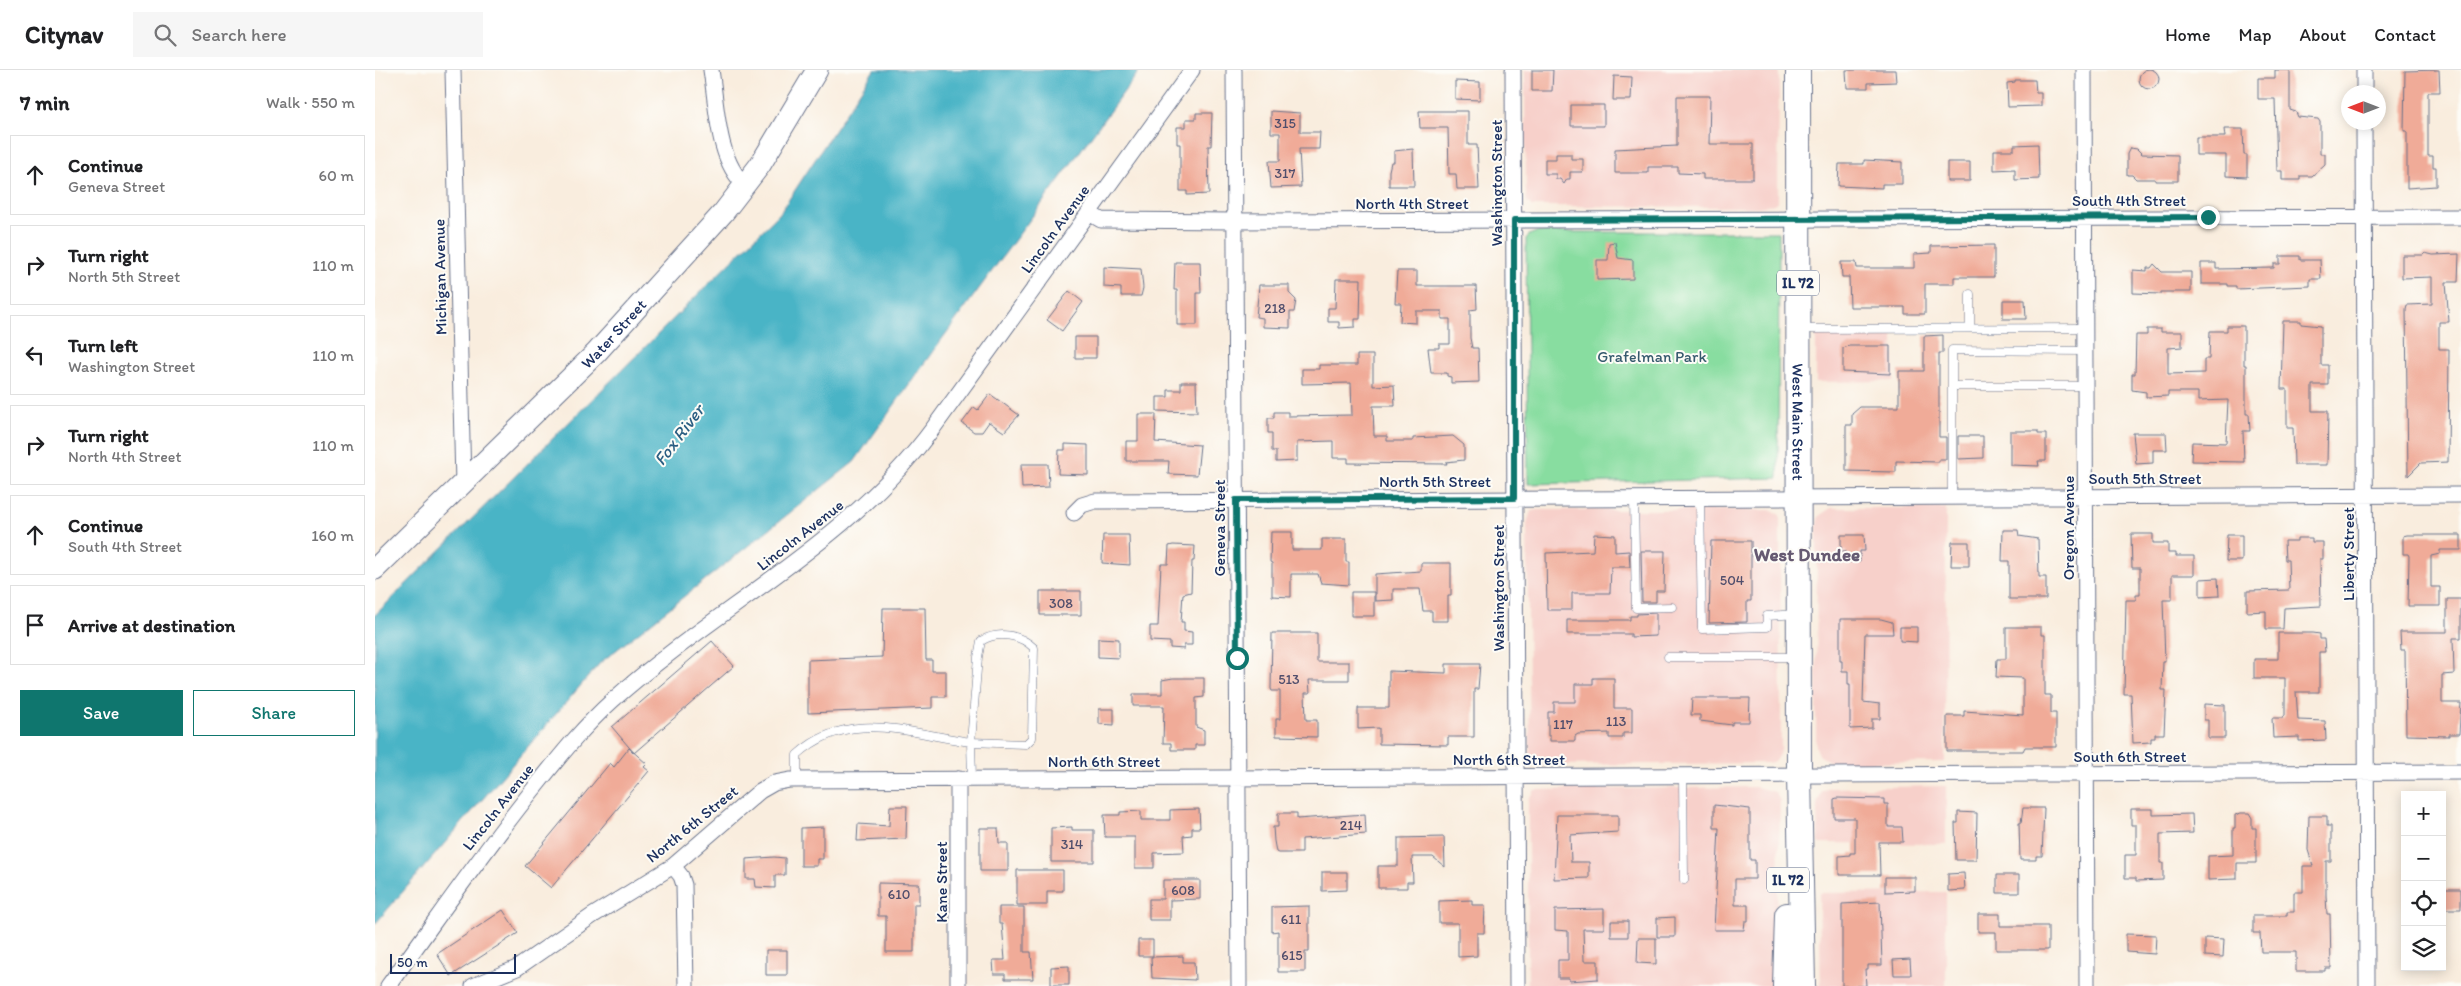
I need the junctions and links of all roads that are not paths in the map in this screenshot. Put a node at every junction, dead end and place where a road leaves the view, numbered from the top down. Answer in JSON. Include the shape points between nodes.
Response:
{"nodes":[{"id":1,"x":453,"y":70,"type":"edge"},
{"id":2,"x":711,"y":70,"type":"edge"},
{"id":3,"x":817,"y":70,"type":"edge"},
{"id":4,"x":1191,"y":70,"type":"edge"},
{"id":5,"x":1235,"y":70,"type":"edge"},
{"id":6,"x":1513,"y":70,"type":"edge"},
{"id":7,"x":1798,"y":70,"type":"edge"},
{"id":8,"x":2085,"y":70,"type":"edge"},
{"id":9,"x":2364,"y":70,"type":"edge"},
{"id":10,"x":2364,"y":85,"type":"edge"},
{"id":11,"x":2364,"y":130,"type":"edge"},
{"id":12,"x":745,"y":185,"type":"junction"},
{"id":13,"x":1089,"y":214,"type":"junction"},
{"id":14,"x":2085,"y":217,"type":"junction"},
{"id":15,"x":2365,"y":217,"type":"junction"},
{"id":16,"x":2461,"y":217,"type":"edge"},
{"id":17,"x":1798,"y":218,"type":"junction"},
{"id":18,"x":1514,"y":220,"type":"junction"},
{"id":19,"x":1235,"y":221,"type":"junction"},
{"id":20,"x":1970,"y":294,"type":"dead end"},
{"id":21,"x":1970,"y":327,"type":"junction"},
{"id":22,"x":2085,"y":328,"type":"junction"},
{"id":23,"x":1798,"y":329,"type":"junction"},
{"id":24,"x":2085,"y":351,"type":"junction"},
{"id":25,"x":1952,"y":386,"type":"junction"},
{"id":26,"x":2085,"y":386,"type":"junction"},
{"id":27,"x":463,"y":484,"type":"junction"},
{"id":28,"x":2366,"y":495,"type":"junction"},
{"id":29,"x":2461,"y":495,"type":"edge"},
{"id":30,"x":1952,"y":496,"type":"junction"},
{"id":31,"x":2085,"y":496,"type":"junction"},
{"id":32,"x":1701,"y":497,"type":"junction"},
{"id":33,"x":1799,"y":497,"type":"junction"},
{"id":34,"x":1514,"y":498,"type":"junction"},
{"id":35,"x":1634,"y":498,"type":"junction"},
{"id":36,"x":1236,"y":500,"type":"junction"},
{"id":37,"x":1074,"y":513,"type":"dead end"},
{"id":38,"x":375,"y":569,"type":"edge"},
{"id":39,"x":1672,"y":607,"type":"dead end"},
{"id":40,"x":1799,"y":614,"type":"junction"},
{"id":41,"x":1668,"y":657,"type":"dead end"},
{"id":42,"x":1799,"y":657,"type":"junction"},
{"id":43,"x":971,"y":742,"type":"junction"},
{"id":44,"x":2366,"y":772,"type":"junction"},
{"id":45,"x":2461,"y":772,"type":"edge"},
{"id":46,"x":1799,"y":774,"type":"junction"},
{"id":47,"x":2087,"y":774,"type":"junction"},
{"id":48,"x":1683,"y":775,"type":"junction"},
{"id":49,"x":1517,"y":776,"type":"junction"},
{"id":50,"x":1238,"y":778,"type":"junction"},
{"id":51,"x":797,"y":779,"type":"junction"},
{"id":52,"x":965,"y":779,"type":"junction"},
{"id":53,"x":673,"y":866,"type":"junction"},
{"id":54,"x":1684,"y":880,"type":"dead end"},
{"id":55,"x":388,"y":986,"type":"edge"},
{"id":56,"x":473,"y":986,"type":"edge"},
{"id":57,"x":686,"y":986,"type":"edge"},
{"id":58,"x":958,"y":986,"type":"edge"},
{"id":59,"x":1239,"y":986,"type":"edge"},
{"id":60,"x":1517,"y":986,"type":"edge"},
{"id":61,"x":1785,"y":986,"type":"edge"},
{"id":62,"x":1803,"y":986,"type":"edge"},
{"id":63,"x":2087,"y":986,"type":"edge"},
{"id":64,"x":2367,"y":986,"type":"edge"}],
"edges":[{"from":1,"to":27,"type":"street","name":"Michigan Avenue"},
{"from":2,"to":12,"type":"street","via":[[727,161]]},
{"from":3,"to":12,"type":"street","name":"Water Street"},
{"from":4,"to":13,"type":"street","name":"Lincoln Avenue"},
{"from":5,"to":19,"type":"street","name":"Geneva Street"},
{"from":6,"to":18,"type":"street","name":"Washington Street"},
{"from":7,"to":17,"type":"main road","name":"West Main Street","number":"IL 72"},
{"from":8,"to":14,"type":"street","name":"Oregon Avenue"},
{"from":9,"to":10,"type":"street"},
{"from":11,"to":15,"type":"street","name":"Liberty Street"},
{"from":12,"to":27,"type":"street","name":"Water Street","via":[[723,214],[596,353]]},
{"from":13,"to":19,"type":"street","name":"North 4th Street","via":[[1101,220]]},
{"from":13,"to":55,"type":"street","name":"Lincoln Avenue","via":[[925,440],[898,472],[853,516],[805,555],[654,667],[598,714],[503,827]]},
{"from":14,"to":15,"type":"street","name":"South 4th Street"},
{"from":14,"to":17,"type":"street","name":"South 4th Street"},
{"from":14,"to":22,"type":"street","name":"Oregon Avenue"},
{"from":15,"to":16,"type":"street","name":"South 4th Street"},
{"from":15,"to":28,"type":"street","name":"Liberty Street"},
{"from":17,"to":18,"type":"street","name":"North 4th Street"},
{"from":17,"to":23,"type":"main road","name":"West Main Street","number":"IL 72"},
{"from":18,"to":19,"type":"street","name":"North 4th Street"},
{"from":18,"to":34,"type":"street","name":"Washington Street"},
{"from":19,"to":36,"type":"street","name":"Geneva Street"},
{"from":20,"to":21,"type":"lane"},
{"from":21,"to":22,"type":"lane"},
{"from":21,"to":23,"type":"lane"},
{"from":22,"to":24,"type":"street","name":"Oregon Avenue"},
{"from":23,"to":33,"type":"main road","name":"West Main Street","number":"IL 72"},
{"from":24,"to":25,"type":"lane","via":[[1952,350]]},
{"from":24,"to":26,"type":"street","name":"Oregon Avenue"},
{"from":25,"to":26,"type":"lane"},
{"from":25,"to":30,"type":"lane"},
{"from":26,"to":31,"type":"street","name":"Oregon Avenue"},
{"from":27,"to":38,"type":"street","name":"Water Street"},
{"from":28,"to":29,"type":"street","name":"South 5th Street"},
{"from":28,"to":31,"type":"street","name":"South 5th Street"},
{"from":28,"to":44,"type":"street","name":"Liberty Street"},
{"from":30,"to":31,"type":"street","name":"South 5th Street"},
{"from":30,"to":33,"type":"street","name":"South 5th Street"},
{"from":31,"to":47,"type":"street","name":"Oregon Avenue"},
{"from":32,"to":33,"type":"street","name":"North 5th Street"},
{"from":32,"to":35,"type":"street","name":"North 5th Street"},
{"from":32,"to":40,"type":"lane","via":[[1702,629],[1767,627],[1767,616]]},
{"from":33,"to":40,"type":"main road","name":"West Main Street","number":"IL 72"},
{"from":34,"to":35,"type":"street","name":"North 5th Street"},
{"from":34,"to":36,"type":"street","name":"North 5th Street"},
{"from":34,"to":49,"type":"street","name":"Washington Street"},
{"from":35,"to":39,"type":"lane","via":[[1635,608]]},
{"from":36,"to":37,"type":"street","name":"North 5th Street","via":[[1095,501],[1082,505]]},
{"from":36,"to":50,"type":"street","name":"Geneva Street"},
{"from":40,"to":42,"type":"main road","name":"West Main Street","number":"IL 72"},
{"from":41,"to":42,"type":"lane"},
{"from":42,"to":46,"type":"main road","name":"West Main Street","number":"IL 72"},
{"from":43,"to":43,"type":"lane","via":[[1026,744],[1032,738],[1034,648],[1026,640],[1015,636],[990,636],[981,641]]},
{"from":43,"to":51,"type":"lane","via":[[888,727],[838,730],[813,741],[797,755]]},
{"from":43,"to":52,"type":"lane"},
{"from":44,"to":45,"type":"street","name":"South 6th Street"},
{"from":44,"to":47,"type":"street","name":"South 6th Street"},
{"from":44,"to":64,"type":"street","name":"Liberty Street"},
{"from":46,"to":47,"type":"street","name":"South 6th Street"},
{"from":46,"to":48,"type":"street","name":"North 6th Street"},
{"from":46,"to":61,"type":"main road","name":"West Main Street","number":"IL 72","via":[[1788,860]]},
{"from":46,"to":62,"type":"main road","name":"West Main Street","number":"IL 72"},
{"from":47,"to":63,"type":"street","name":"Oregon Avenue"},
{"from":48,"to":49,"type":"street","name":"North 6th Street"},
{"from":48,"to":54,"type":"lane"},
{"from":49,"to":50,"type":"street","name":"North 6th Street"},
{"from":49,"to":60,"type":"street","name":"Washington Street"},
{"from":50,"to":52,"type":"street","name":"North 6th Street"},
{"from":50,"to":59,"type":"street","name":"Geneva Street"},
{"from":51,"to":52,"type":"street","name":"North 6th Street"},
{"from":51,"to":53,"type":"street","name":"North 6th Street","via":[[774,783],[760,791]]},
{"from":52,"to":58,"type":"street","name":"Kane Street"},
{"from":53,"to":56,"type":"street","name":"North 6th Street","via":[[517,968]]},
{"from":53,"to":57,"type":"street","via":[[681,876],[684,888]]}]}
